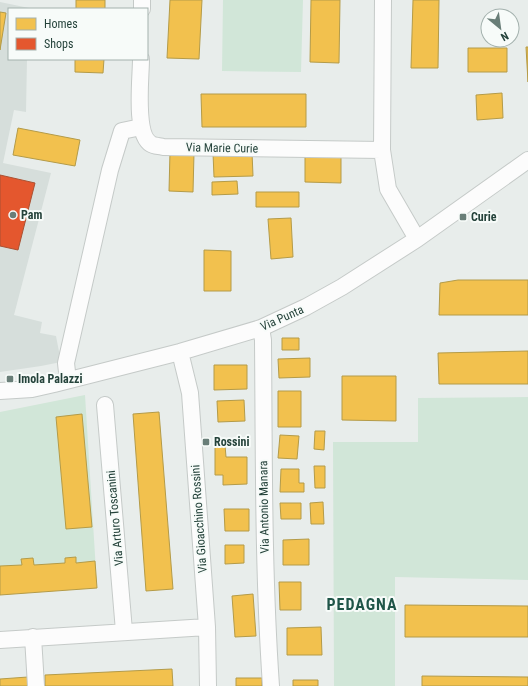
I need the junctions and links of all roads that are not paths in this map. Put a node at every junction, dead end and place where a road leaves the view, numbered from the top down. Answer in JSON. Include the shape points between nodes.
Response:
{"nodes":[{"id":1,"x":383,"y":0,"type":"edge"},
{"id":2,"x":141,"y":60,"type":"edge"},
{"id":3,"x":141,"y":127,"type":"junction"},
{"id":4,"x":382,"y":150,"type":"junction"},
{"id":5,"x":528,"y":160,"type":"edge"},
{"id":6,"x":417,"y":239,"type":"junction"},
{"id":7,"x":261,"y":328,"type":"junction"},
{"id":8,"x":180,"y":352,"type":"junction"},
{"id":9,"x":67,"y":372,"type":"dead end"},
{"id":10,"x":0,"y":391,"type":"edge"},
{"id":11,"x":105,"y":405,"type":"dead end"},
{"id":12,"x":207,"y":627,"type":"junction"},
{"id":13,"x":124,"y":631,"type":"junction"},
{"id":14,"x":33,"y":638,"type":"junction"},
{"id":15,"x":0,"y":640,"type":"edge"},
{"id":16,"x":36,"y":686,"type":"edge"},
{"id":17,"x":208,"y":686,"type":"edge"},
{"id":18,"x":271,"y":686,"type":"edge"}],
"edges":[{"from":1,"to":4,"type":"street"},
{"from":2,"to":3,"type":"street","name":"Via Marie Curie"},
{"from":3,"to":4,"type":"street","name":"Via Marie Curie","via":[[145,138],[152,145],[163,147]]},
{"from":3,"to":9,"type":"street","via":[[122,131],[116,150],[66,363]]},
{"from":4,"to":6,"type":"street","via":[[388,189]]},
{"from":5,"to":6,"type":"street","name":"Via Punta"},
{"from":6,"to":7,"type":"street","name":"Via Punta","via":[[342,287]]},
{"from":7,"to":8,"type":"street","name":"Via Punta"},
{"from":7,"to":18,"type":"street","name":"Via Antonio Manara","via":[[264,535]]},
{"from":8,"to":10,"type":"street","name":"Via Punta","via":[[42,387]]},
{"from":8,"to":12,"type":"street","name":"Via Gioacchino Rossini","via":[[190,393]]},
{"from":11,"to":13,"type":"street","name":"Via Arturo Toscanini"},
{"from":12,"to":13,"type":"street"},
{"from":12,"to":17,"type":"street","name":"Via Gioacchino Rossini"},
{"from":13,"to":14,"type":"street"},
{"from":14,"to":15,"type":"street"},
{"from":14,"to":16,"type":"street"}]}
